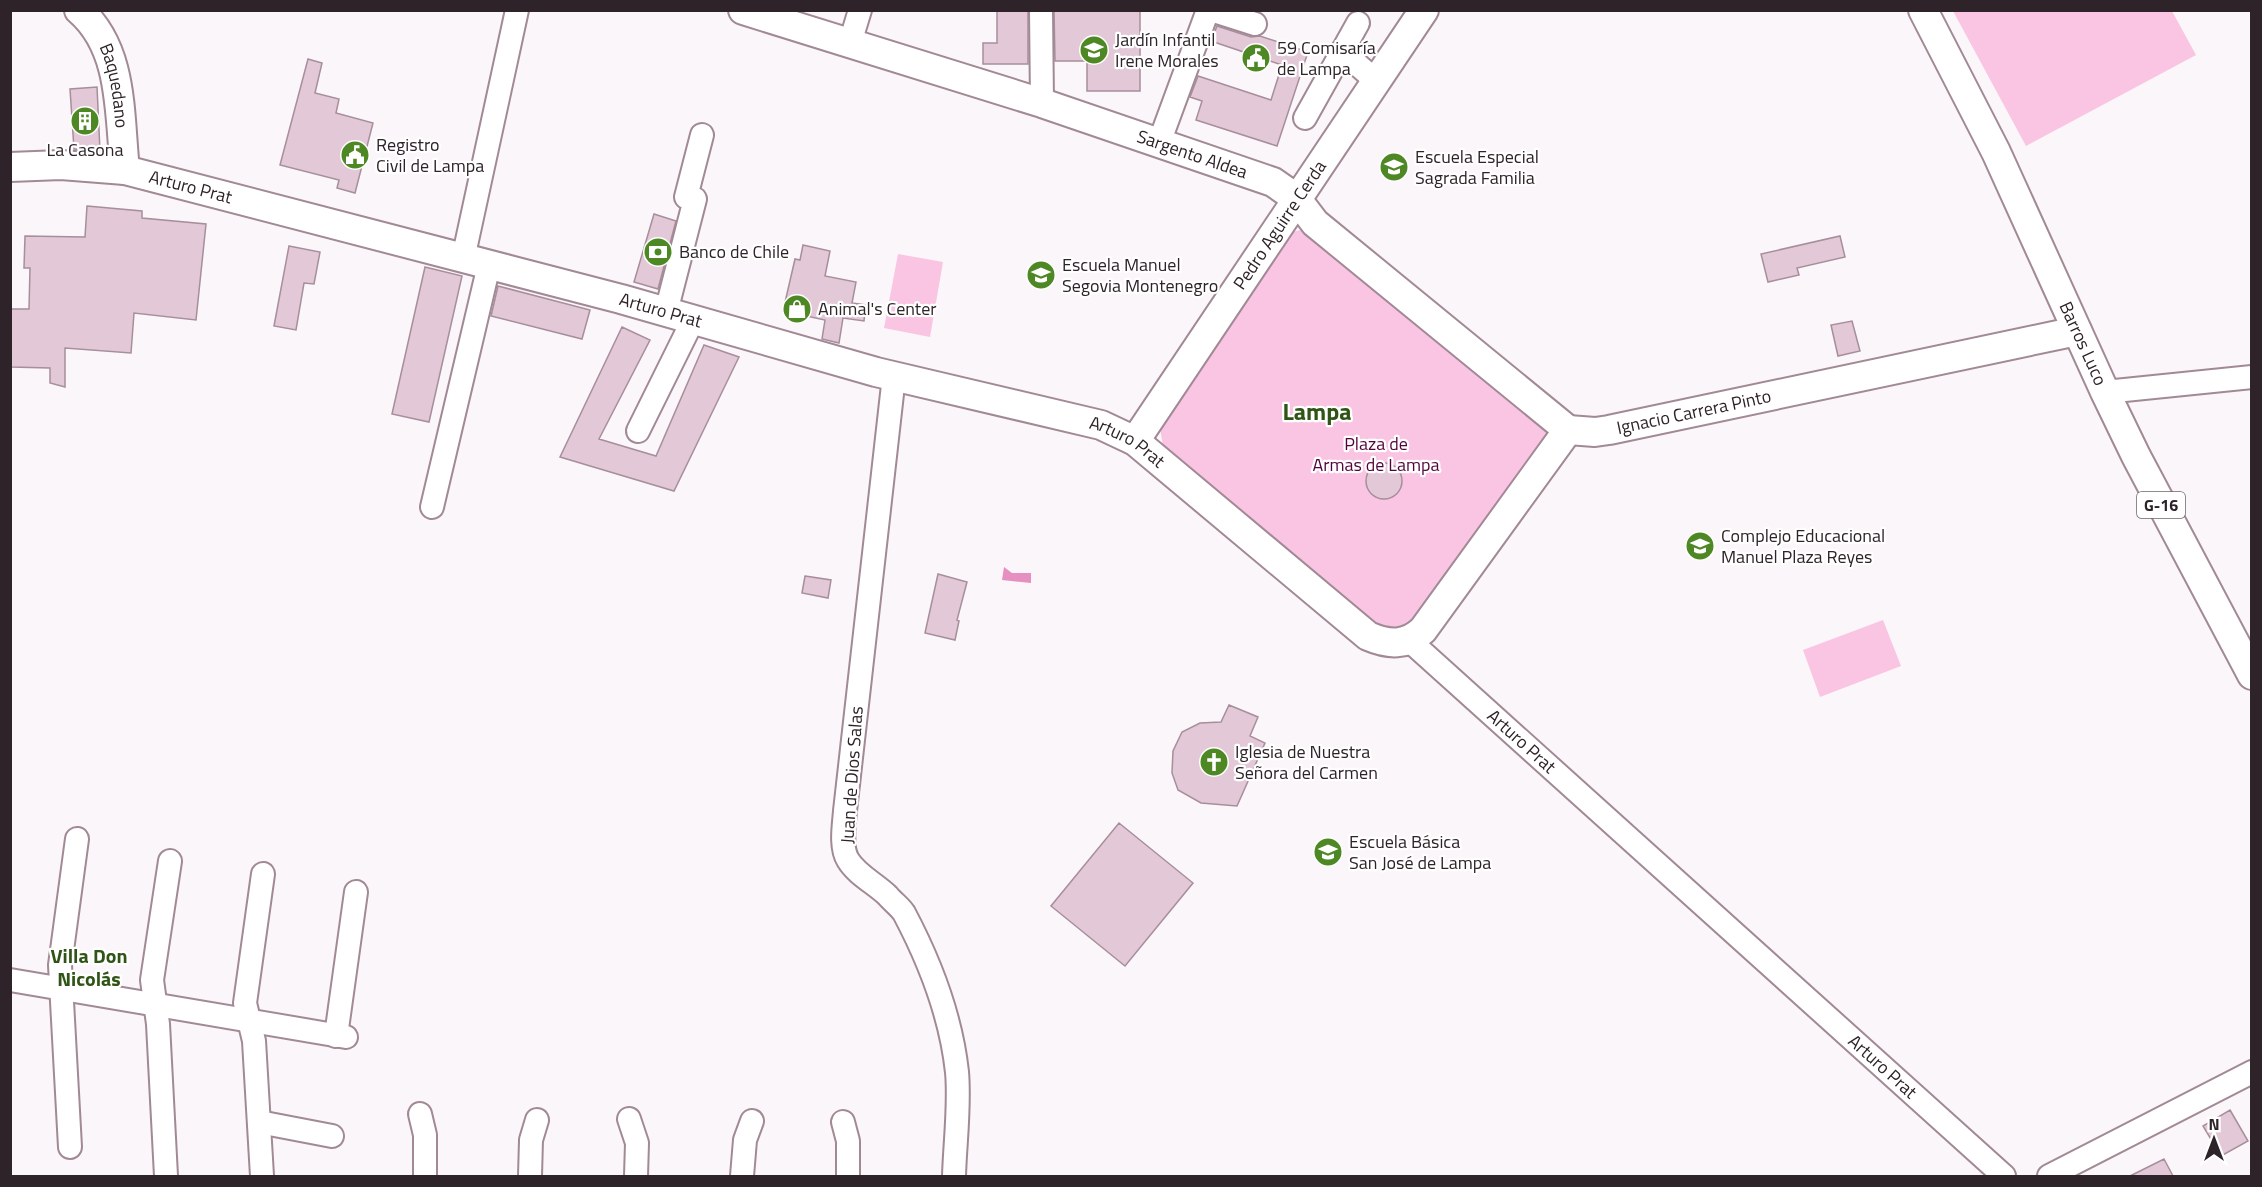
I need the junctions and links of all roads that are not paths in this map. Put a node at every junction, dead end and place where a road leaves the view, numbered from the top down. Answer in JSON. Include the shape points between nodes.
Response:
{"nodes":[{"id":1,"x":79,"y":10,"type":"edge"},
{"id":2,"x":517,"y":10,"type":"edge"},
{"id":3,"x":743,"y":10,"type":"edge"},
{"id":4,"x":860,"y":10,"type":"edge"},
{"id":5,"x":1041,"y":10,"type":"edge"},
{"id":6,"x":1210,"y":10,"type":"edge"},
{"id":7,"x":1424,"y":10,"type":"edge"},
{"id":8,"x":1923,"y":10,"type":"edge"},
{"id":9,"x":789,"y":17,"type":"edge"},
{"id":10,"x":1358,"y":23,"type":"dead end"},
{"id":11,"x":1255,"y":24,"type":"dead end"},
{"id":12,"x":850,"y":43,"type":"junction"},
{"id":13,"x":1342,"y":51,"type":"junction"},
{"id":14,"x":1376,"y":81,"type":"junction"},
{"id":15,"x":1042,"y":103,"type":"junction"},
{"id":16,"x":1305,"y":118,"type":"dead end"},
{"id":17,"x":702,"y":135,"type":"dead end"},
{"id":18,"x":1159,"y":143,"type":"junction"},
{"id":19,"x":10,"y":167,"type":"edge"},
{"id":20,"x":124,"y":170,"type":"junction"},
{"id":21,"x":1296,"y":198,"type":"junction"},
{"id":22,"x":476,"y":262,"type":"junction"},
{"id":23,"x":666,"y":312,"type":"junction"},
{"id":24,"x":693,"y":320,"type":"junction"},
{"id":25,"x":2077,"y":331,"type":"junction"},
{"id":26,"x":894,"y":376,"type":"junction"},
{"id":27,"x":2252,"y":377,"type":"edge"},
{"id":28,"x":2104,"y":392,"type":"junction"},
{"id":29,"x":1568,"y":430,"type":"junction"},
{"id":30,"x":638,"y":431,"type":"dead end"},
{"id":31,"x":1135,"y":441,"type":"junction"},
{"id":32,"x":432,"y":507,"type":"dead end"},
{"id":33,"x":1410,"y":641,"type":"junction"},
{"id":34,"x":2252,"y":675,"type":"edge"},
{"id":35,"x":77,"y":839,"type":"dead end"},
{"id":36,"x":170,"y":861,"type":"dead end"},
{"id":37,"x":263,"y":874,"type":"dead end"},
{"id":38,"x":357,"y":892,"type":"dead end"},
{"id":39,"x":10,"y":980,"type":"edge"},
{"id":40,"x":61,"y":988,"type":"junction"},
{"id":41,"x":155,"y":1005,"type":"junction"},
{"id":42,"x":249,"y":1020,"type":"junction"},
{"id":43,"x":2252,"y":1072,"type":"edge"},
{"id":44,"x":420,"y":1114,"type":"dead end"},
{"id":45,"x":629,"y":1119,"type":"dead end"},
{"id":46,"x":537,"y":1120,"type":"dead end"},
{"id":47,"x":752,"y":1121,"type":"dead end"},
{"id":48,"x":259,"y":1122,"type":"junction"},
{"id":49,"x":843,"y":1122,"type":"dead end"},
{"id":50,"x":332,"y":1136,"type":"dead end"},
{"id":51,"x":70,"y":1147,"type":"dead end"},
{"id":52,"x":166,"y":1176,"type":"edge"},
{"id":53,"x":262,"y":1176,"type":"edge"},
{"id":54,"x":425,"y":1176,"type":"edge"},
{"id":55,"x":530,"y":1176,"type":"edge"},
{"id":56,"x":636,"y":1176,"type":"edge"},
{"id":57,"x":742,"y":1176,"type":"edge"},
{"id":58,"x":848,"y":1176,"type":"edge"},
{"id":59,"x":954,"y":1176,"type":"edge"},
{"id":60,"x":2004,"y":1176,"type":"edge"},
{"id":61,"x":2049,"y":1176,"type":"edge"}],
"edges":[{"from":1,"to":20,"type":"main road","name":"Baquedano","via":[[96,28],[110,55]]},
{"from":2,"to":22,"type":"street"},
{"from":3,"to":9,"type":"main road","name":"Sargento Aldea"},
{"from":4,"to":12,"type":"street"},
{"from":5,"to":15,"type":"street"},
{"from":6,"to":11,"type":"street"},
{"from":6,"to":18,"type":"street"},
{"from":7,"to":14,"type":"main road","name":"Pedro Aguirre Cerda"},
{"from":8,"to":25,"type":"main road","name":"Barros Luco","number":"G-16","via":[[1996,152]]},
{"from":9,"to":12,"type":"main road","name":"Sargento Aldea"},
{"from":10,"to":13,"type":"street"},
{"from":12,"to":15,"type":"main road","name":"Sargento Aldea"},
{"from":13,"to":14,"type":"street"},
{"from":13,"to":16,"type":"street"},
{"from":14,"to":21,"type":"main road","name":"Pedro Aguirre Cerda"},
{"from":15,"to":18,"type":"main road","name":"Sargento Aldea"},
{"from":17,"to":23,"type":"street","via":[[686,197],[694,199]]},
{"from":18,"to":21,"type":"main road","name":"Sargento Aldea","via":[[1273,182]]},
{"from":19,"to":20,"type":"main road","name":"Arturo Prat","via":[[60,165]]},
{"from":20,"to":22,"type":"main road","name":"Arturo Prat"},
{"from":21,"to":29,"type":"main road","name":"Sargento Aldea","via":[[1315,223]]},
{"from":21,"to":31,"type":"main road","name":"Pedro Aguirre Cerda"},
{"from":22,"to":23,"type":"main road","name":"Arturo Prat"},
{"from":22,"to":32,"type":"street"},
{"from":23,"to":24,"type":"main road","name":"Arturo Prat"},
{"from":24,"to":26,"type":"main road","name":"Arturo Prat"},
{"from":24,"to":30,"type":"street"},
{"from":25,"to":28,"type":"main road","name":"Barros Luco","number":"G-16"},
{"from":25,"to":29,"type":"main road","name":"Ignacio Carrera Pinto","via":[[1609,430]]},
{"from":26,"to":31,"type":"main road","name":"Arturo Prat","via":[[1101,425]]},
{"from":26,"to":59,"type":"street","name":"Juan de Dios Salas","via":[[844,842],[847,859],[858,872],[902,910],[939,995],[957,1074]]},
{"from":27,"to":28,"type":"street"},
{"from":28,"to":34,"type":"main road","name":"Barros Luco","number":"G-16"},
{"from":29,"to":33,"type":"main road","via":[[1423,630]]},
{"from":31,"to":33,"type":"main road","name":"Arturo Prat","via":[[1368,636],[1388,643]]},
{"from":33,"to":60,"type":"street","name":"Arturo Prat"},
{"from":35,"to":40,"type":"street","via":[[60,965]]},
{"from":36,"to":41,"type":"street","via":[[152,980]]},
{"from":37,"to":42,"type":"street","via":[[245,1003]]},
{"from":38,"to":42,"type":"street","via":[[341,1036]]},
{"from":39,"to":40,"type":"street"},
{"from":40,"to":41,"type":"street"},
{"from":40,"to":51,"type":"street"},
{"from":41,"to":42,"type":"street"},
{"from":41,"to":52,"type":"street"},
{"from":42,"to":48,"type":"street"},
{"from":43,"to":61,"type":"street"},
{"from":44,"to":54,"type":"street","via":[[425,1135]]},
{"from":45,"to":56,"type":"street","via":[[637,1143]]},
{"from":46,"to":55,"type":"street","via":[[531,1140]]},
{"from":47,"to":57,"type":"street","via":[[745,1140]]},
{"from":48,"to":50,"type":"street"},
{"from":48,"to":53,"type":"street"},
{"from":49,"to":58,"type":"street","via":[[848,1142]]}]}
